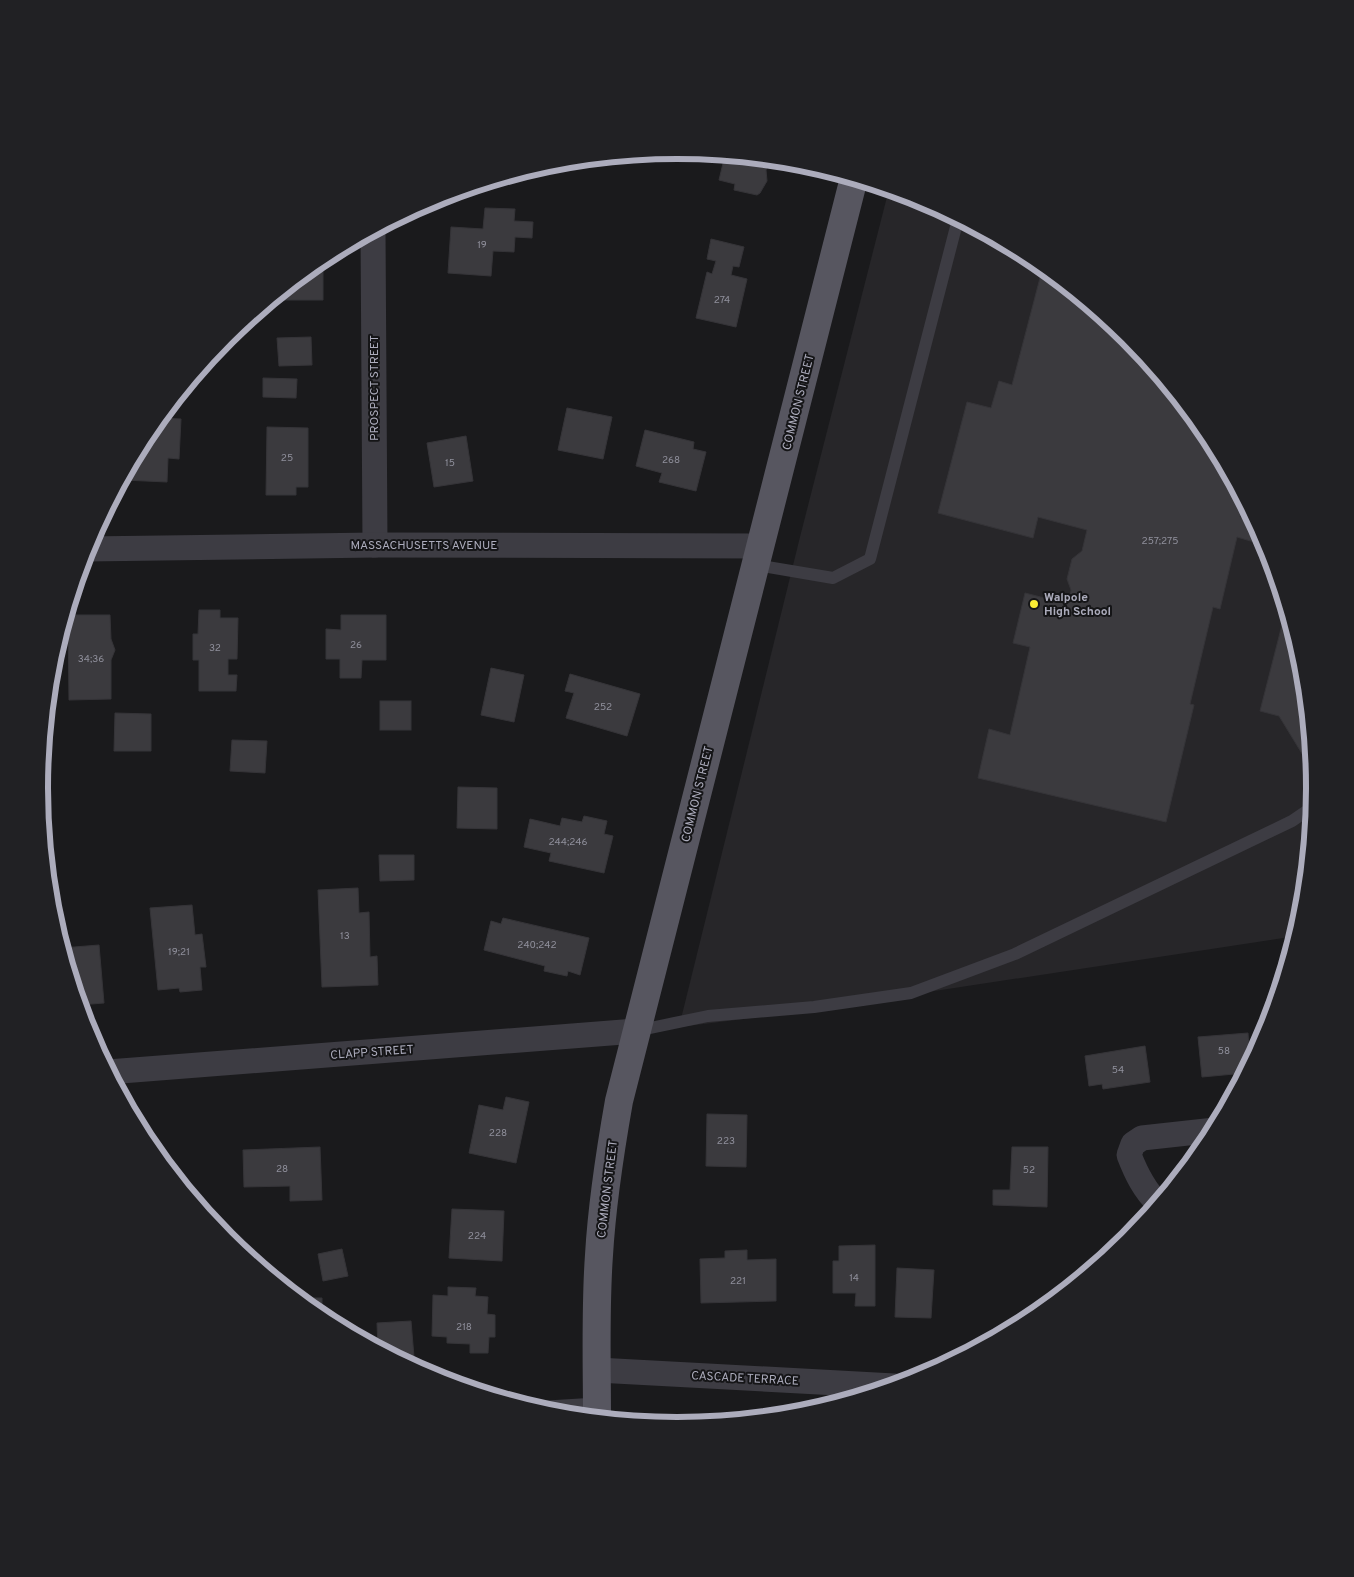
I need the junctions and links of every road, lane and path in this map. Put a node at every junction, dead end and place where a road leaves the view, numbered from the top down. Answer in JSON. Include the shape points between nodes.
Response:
{"nodes":[{"id":1,"x":853,"y":184,"type":"edge"},
{"id":2,"x":956,"y":225,"type":"edge"},
{"id":3,"x":373,"y":237,"type":"edge"},
{"id":4,"x":374,"y":545,"type":"junction"},
{"id":5,"x":95,"y":549,"type":"edge"},
{"id":6,"x":759,"y":556,"type":"junction"},
{"id":7,"x":1305,"y":812,"type":"edge"},
{"id":8,"x":636,"y":1032,"type":"junction"},
{"id":9,"x":115,"y":1072,"type":"edge"},
{"id":10,"x":1204,"y":1131,"type":"edge"},
{"id":11,"x":1154,"y":1199,"type":"edge"},
{"id":12,"x":597,"y":1370,"type":"junction"},
{"id":13,"x":878,"y":1385,"type":"edge"},
{"id":14,"x":597,"y":1414,"type":"edge"}],
"edges":[{"from":1,"to":6,"type":"main road","name":"COMMON STREET"},
{"from":2,"to":6,"type":"lane","via":[[870,559],[833,578]]},
{"from":3,"to":4,"type":"street","name":"PROSPECT STREET"},
{"from":4,"to":5,"type":"street","name":"MASSACHUSETTS AVENUE"},
{"from":4,"to":6,"type":"street","name":"MASSACHUSETTS AVENUE"},
{"from":6,"to":8,"type":"main road","name":"COMMON STREET"},
{"from":7,"to":8,"type":"lane","via":[[1023,950],[911,993],[814,1007],[708,1016]]},
{"from":8,"to":9,"type":"street","name":"CLAPP STREET"},
{"from":8,"to":12,"type":"main road","name":"COMMON STREET","via":[[619,1100],[606,1174],[599,1256]]},
{"from":10,"to":11,"type":"street","via":[[1142,1138],[1133,1144],[1129,1155]]},
{"from":12,"to":13,"type":"street","name":"CASCADE TERRACE"},
{"from":12,"to":14,"type":"main road","name":"COMMON STREET"}]}
